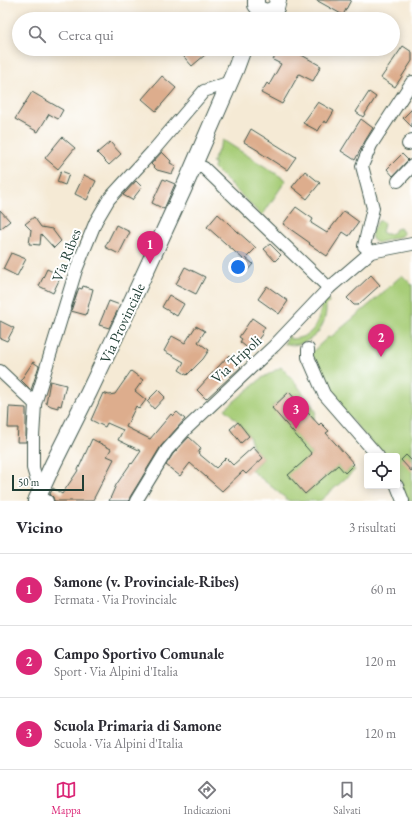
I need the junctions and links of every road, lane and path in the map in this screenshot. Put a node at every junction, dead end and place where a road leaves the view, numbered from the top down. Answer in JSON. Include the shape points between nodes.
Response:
{"nodes":[{"id":1,"x":255,"y":8,"type":"edge"},
{"id":2,"x":272,"y":10,"type":"edge"},
{"id":3,"x":241,"y":56,"type":"edge"},
{"id":4,"x":230,"y":82,"type":"junction"},
{"id":5,"x":412,"y":82,"type":"edge"},
{"id":6,"x":194,"y":164,"type":"junction"},
{"id":7,"x":412,"y":166,"type":"edge"},
{"id":8,"x":398,"y":181,"type":"dead end"},
{"id":9,"x":412,"y":244,"type":"edge"},
{"id":10,"x":371,"y":252,"type":"junction"},
{"id":11,"x":328,"y":288,"type":"junction"},
{"id":12,"x":308,"y":349,"type":"dead end"},
{"id":13,"x":0,"y":370,"type":"edge"},
{"id":14,"x":35,"y":404,"type":"junction"},
{"id":15,"x":375,"y":453,"type":"edge"},
{"id":16,"x":398,"y":489,"type":"edge"},
{"id":17,"x":41,"y":497,"type":"edge"},
{"id":18,"x":136,"y":501,"type":"edge"},
{"id":19,"x":403,"y":501,"type":"edge"}],
"edges":[{"from":1,"to":2,"type":"main road","via":[[262,11]]},
{"from":3,"to":4,"type":"main road","name":"Via Provinciale"},
{"from":4,"to":6,"type":"main road","name":"Via Provinciale"},
{"from":4,"to":14,"type":"street","name":"Via Ribes","via":[[204,91],[109,199],[96,221],[76,270]]},
{"from":5,"to":10,"type":"street","via":[[371,144],[362,166],[373,208],[364,246]]},
{"from":6,"to":11,"type":"street","via":[[204,168]]},
{"from":6,"to":17,"type":"main road","name":"Via Provinciale","via":[[126,316],[53,464]]},
{"from":7,"to":8,"type":"street"},
{"from":9,"to":10,"type":"street","name":"Via Tripoli"},
{"from":10,"to":11,"type":"street","name":"Via Tripoli"},
{"from":11,"to":18,"type":"street","name":"Via Tripoli","via":[[274,346],[185,430],[167,450]]},
{"from":12,"to":15,"type":"street","via":[[308,357],[324,394]]},
{"from":13,"to":14,"type":"street"},
{"from":14,"to":17,"type":"street","name":"Via Ribes","via":[[34,468]]},
{"from":16,"to":19,"type":"street"}]}
